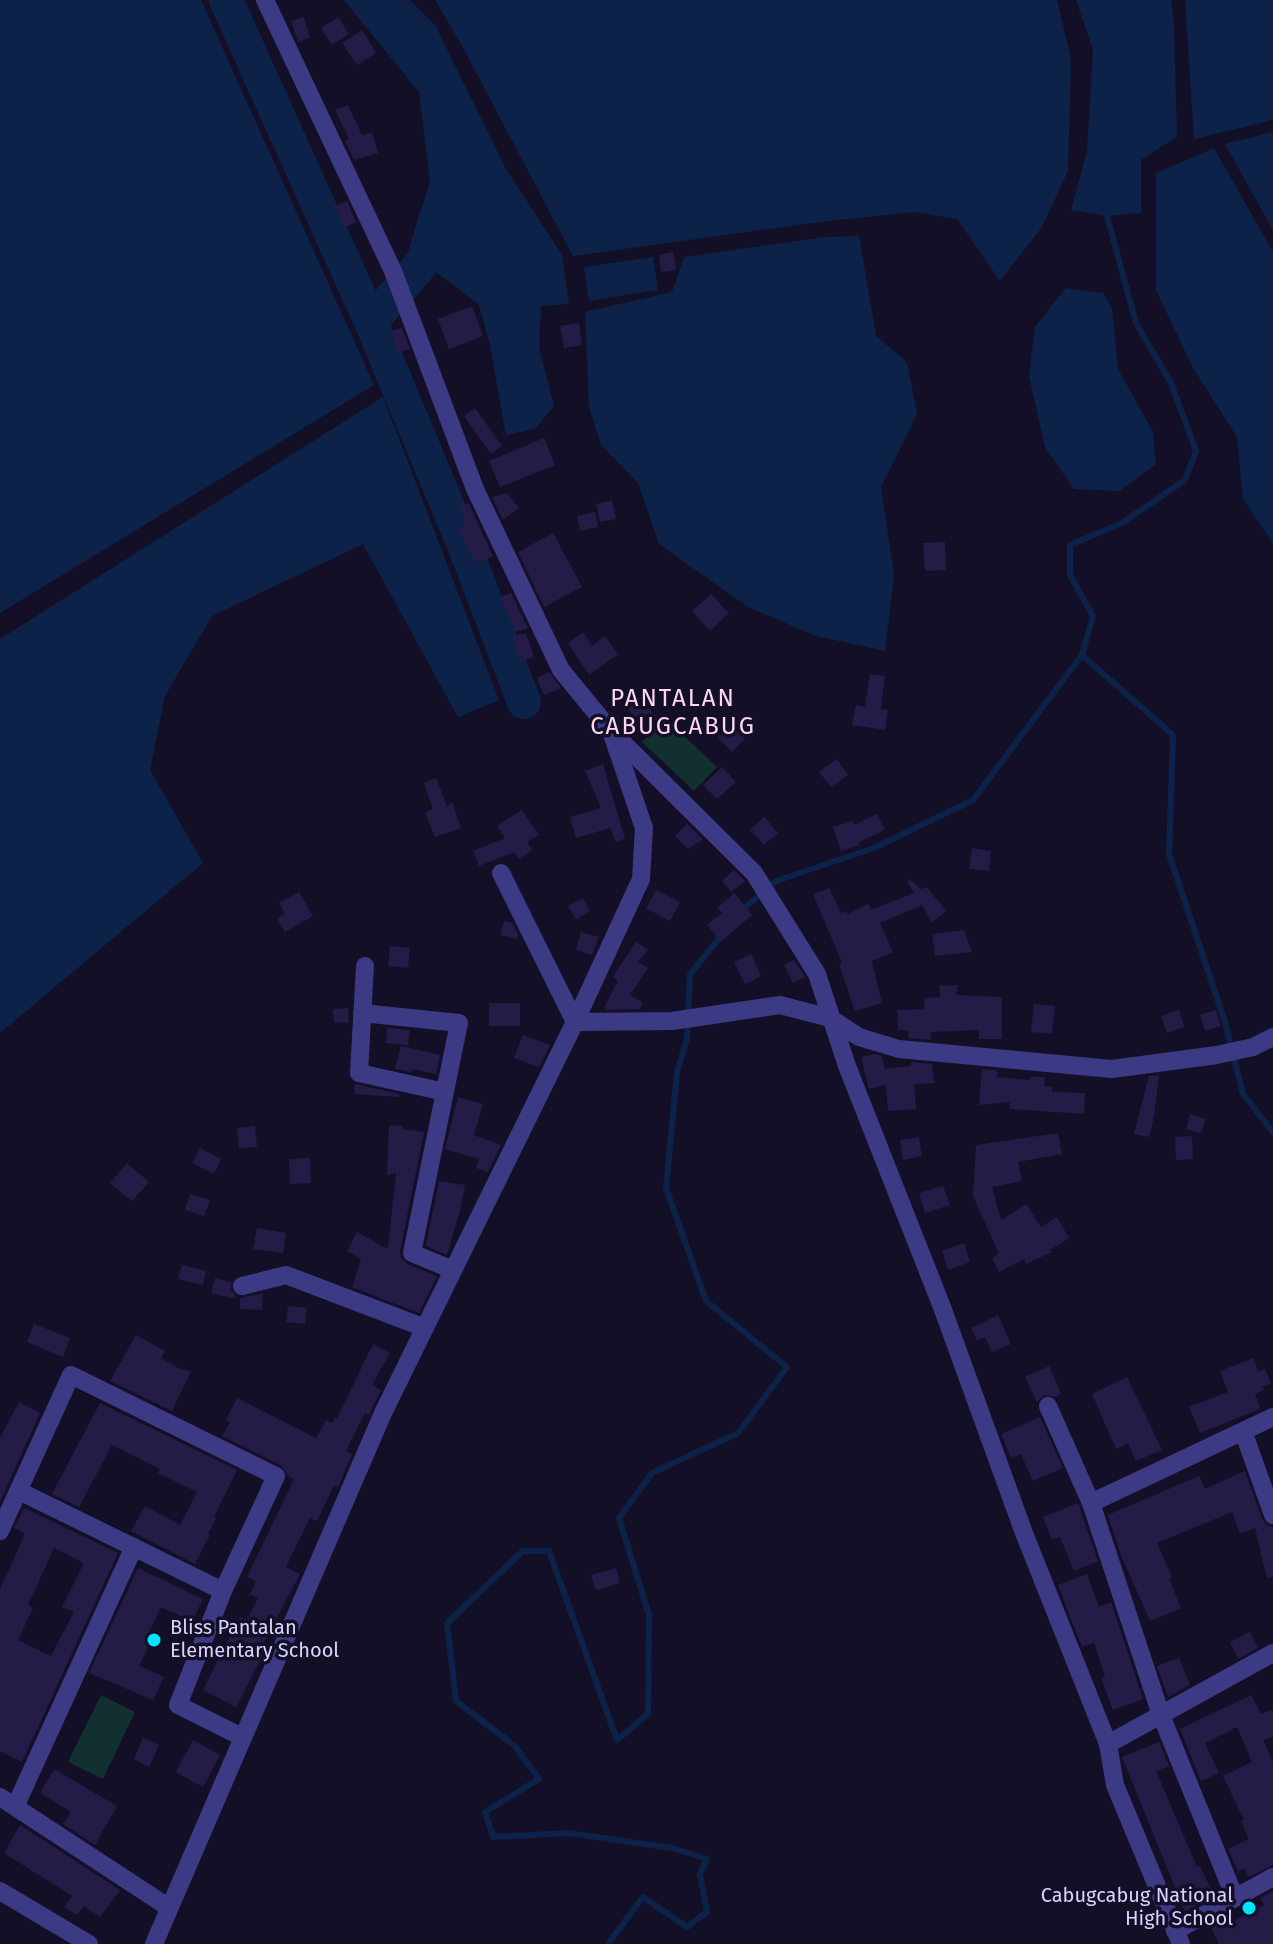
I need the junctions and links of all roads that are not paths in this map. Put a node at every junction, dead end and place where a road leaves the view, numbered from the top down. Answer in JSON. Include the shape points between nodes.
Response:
{"nodes":[{"id":1,"x":265,"y":0,"type":"edge"},
{"id":2,"x":611,"y":731,"type":"junction"},
{"id":3,"x":501,"y":873,"type":"dead end"},
{"id":4,"x":365,"y":966,"type":"dead end"},
{"id":5,"x":362,"y":1013,"type":"junction"},
{"id":6,"x":830,"y":1018,"type":"junction"},
{"id":7,"x":575,"y":1022,"type":"junction"},
{"id":8,"x":1273,"y":1037,"type":"edge"},
{"id":9,"x":445,"y":1092,"type":"junction"},
{"id":10,"x":453,"y":1270,"type":"junction"},
{"id":11,"x":242,"y":1286,"type":"dead end"},
{"id":12,"x":425,"y":1328,"type":"junction"},
{"id":13,"x":1048,"y":1406,"type":"dead end"},
{"id":14,"x":1273,"y":1417,"type":"edge"},
{"id":15,"x":1243,"y":1431,"type":"junction"},
{"id":16,"x":19,"y":1491,"type":"junction"},
{"id":17,"x":1091,"y":1503,"type":"junction"},
{"id":18,"x":1273,"y":1515,"type":"edge"},
{"id":19,"x":0,"y":1531,"type":"edge"},
{"id":20,"x":134,"y":1547,"type":"junction"},
{"id":21,"x":223,"y":1591,"type":"junction"},
{"id":22,"x":1273,"y":1653,"type":"edge"},
{"id":23,"x":1161,"y":1715,"type":"junction"},
{"id":24,"x":242,"y":1737,"type":"junction"},
{"id":25,"x":1108,"y":1744,"type":"junction"},
{"id":26,"x":8,"y":1802,"type":"edge"},
{"id":27,"x":1273,"y":1877,"type":"edge"},
{"id":28,"x":0,"y":1891,"type":"edge"},
{"id":29,"x":1235,"y":1898,"type":"junction"},
{"id":30,"x":168,"y":1907,"type":"junction"},
{"id":31,"x":1178,"y":1937,"type":"edge"},
{"id":32,"x":89,"y":1944,"type":"edge"},
{"id":33,"x":154,"y":1944,"type":"edge"}],
"edges":[{"from":1,"to":2,"type":"street","via":[[403,294],[488,517],[561,670]]},
{"from":2,"to":6,"type":"street","via":[[754,873],[817,974]]},
{"from":2,"to":7,"type":"street","via":[[644,828],[641,879]]},
{"from":3,"to":7,"type":"street"},
{"from":4,"to":5,"type":"street"},
{"from":5,"to":9,"type":"street","via":[[359,1073]]},
{"from":5,"to":9,"type":"street","via":[[459,1023]]},
{"from":6,"to":7,"type":"street","via":[[780,1005],[672,1021]]},
{"from":6,"to":8,"type":"street","via":[[859,1037],[899,1049],[1112,1069],[1217,1055]]},
{"from":6,"to":25,"type":"street"},
{"from":7,"to":10,"type":"street"},
{"from":9,"to":10,"type":"street","via":[[412,1253]]},
{"from":10,"to":12,"type":"street"},
{"from":11,"to":12,"type":"street","via":[[286,1275]]},
{"from":12,"to":24,"type":"street"},
{"from":13,"to":17,"type":"street"},
{"from":14,"to":15,"type":"street"},
{"from":15,"to":17,"type":"street"},
{"from":15,"to":18,"type":"street"},
{"from":16,"to":19,"type":"street"},
{"from":16,"to":20,"type":"street"},
{"from":16,"to":21,"type":"street","via":[[71,1375],[276,1476]]},
{"from":17,"to":23,"type":"street"},
{"from":20,"to":21,"type":"street"},
{"from":20,"to":26,"type":"street"},
{"from":21,"to":24,"type":"street","via":[[178,1705]]},
{"from":22,"to":23,"type":"street"},
{"from":23,"to":25,"type":"street"},
{"from":23,"to":29,"type":"street"},
{"from":24,"to":30,"type":"street"},
{"from":25,"to":31,"type":"street","via":[[1115,1785]]},
{"from":26,"to":30,"type":"street"},
{"from":27,"to":29,"type":"street"},
{"from":28,"to":32,"type":"street"},
{"from":29,"to":31,"type":"street"},
{"from":30,"to":33,"type":"street"}]}
